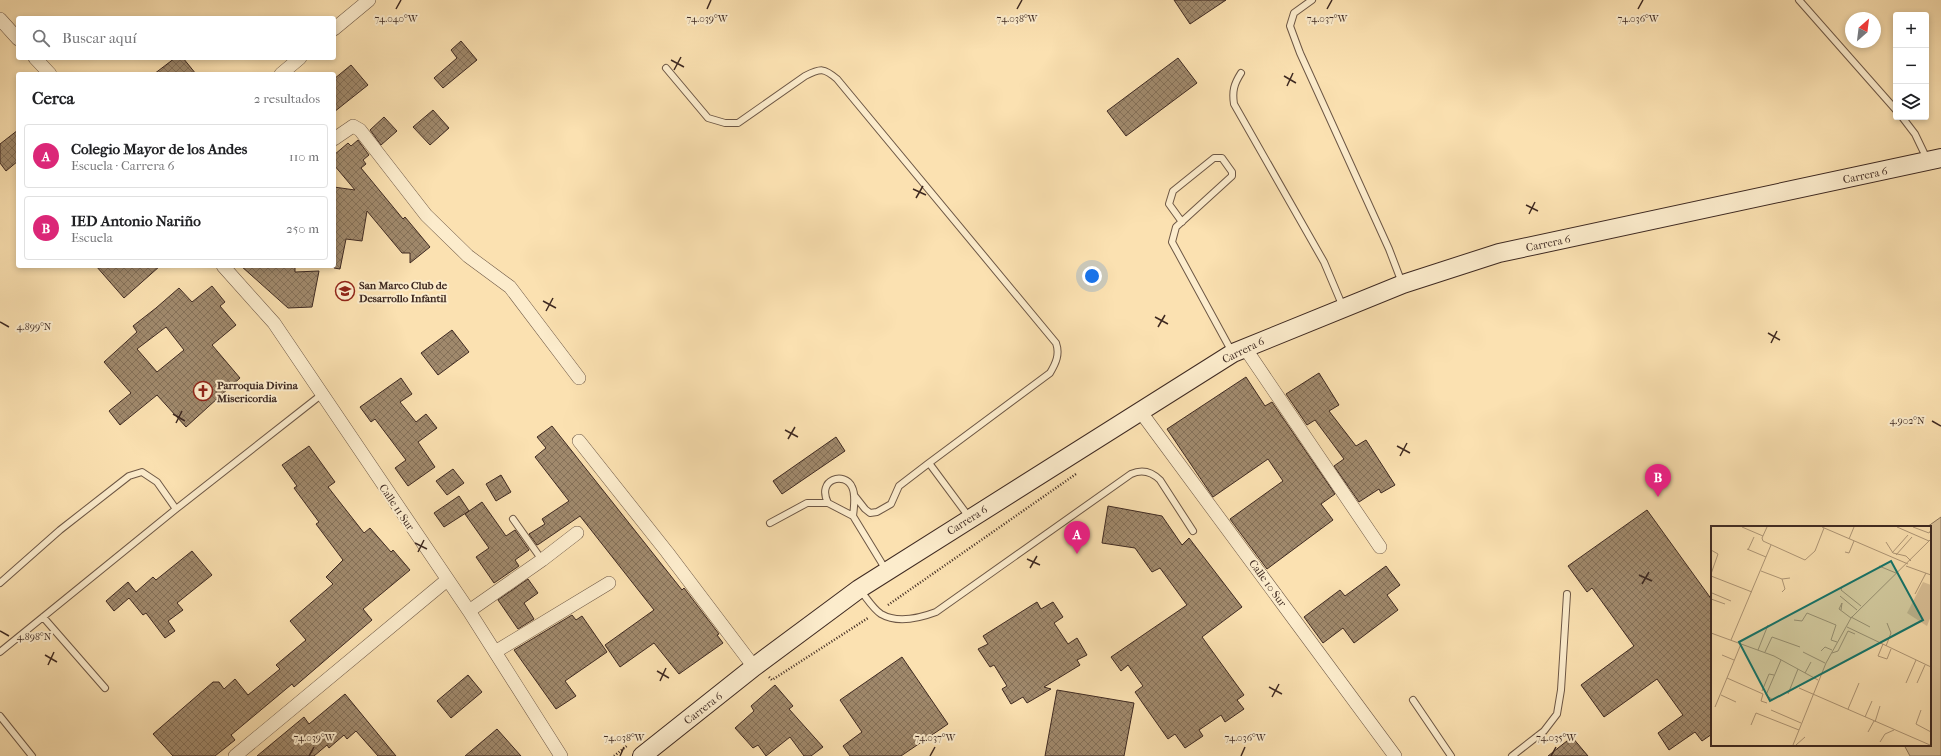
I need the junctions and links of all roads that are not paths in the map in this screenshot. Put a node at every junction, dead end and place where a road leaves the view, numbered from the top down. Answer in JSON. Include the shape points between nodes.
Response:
{"nodes":[{"id":1,"x":368,"y":0,"type":"edge"},
{"id":2,"x":1312,"y":0,"type":"edge"},
{"id":3,"x":1799,"y":0,"type":"edge"},
{"id":4,"x":336,"y":27,"type":"edge"},
{"id":5,"x":3,"y":28,"type":"edge"},
{"id":6,"x":16,"y":38,"type":"edge"},
{"id":7,"x":37,"y":60,"type":"edge"},
{"id":8,"x":298,"y":60,"type":"edge"},
{"id":9,"x":666,"y":68,"type":"dead end"},
{"id":10,"x":48,"y":72,"type":"edge"},
{"id":11,"x":283,"y":72,"type":"edge"},
{"id":12,"x":1241,"y":73,"type":"dead end"},
{"id":13,"x":1893,"y":107,"type":"edge"},
{"id":14,"x":1904,"y":120,"type":"edge"},
{"id":15,"x":336,"y":138,"type":"edge"},
{"id":16,"x":1935,"y":160,"type":"edge"},
{"id":17,"x":1182,"y":222,"type":"junction"},
{"id":18,"x":225,"y":268,"type":"edge"},
{"id":19,"x":1402,"y":284,"type":"junction"},
{"id":20,"x":1343,"y":308,"type":"junction"},
{"id":21,"x":1239,"y":351,"type":"junction"},
{"id":22,"x":579,"y":378,"type":"dead end"},
{"id":23,"x":321,"y":394,"type":"junction"},
{"id":24,"x":1140,"y":411,"type":"junction"},
{"id":25,"x":579,"y":441,"type":"dead end"},
{"id":26,"x":929,"y":463,"type":"junction"},
{"id":27,"x":854,"y":495,"type":"junction"},
{"id":28,"x":828,"y":503,"type":"junction"},
{"id":29,"x":176,"y":509,"type":"junction"},
{"id":30,"x":853,"y":516,"type":"junction"},
{"id":31,"x":970,"y":518,"type":"junction"},
{"id":32,"x":513,"y":520,"type":"dead end"},
{"id":33,"x":770,"y":523,"type":"dead end"},
{"id":34,"x":1193,"y":531,"type":"dead end"},
{"id":35,"x":577,"y":533,"type":"dead end"},
{"id":36,"x":1380,"y":547,"type":"dead end"},
{"id":37,"x":542,"y":560,"type":"junction"},
{"id":38,"x":886,"y":572,"type":"junction"},
{"id":39,"x":447,"y":580,"type":"junction"},
{"id":40,"x":0,"y":583,"type":"edge"},
{"id":41,"x":609,"y":584,"type":"dead end"},
{"id":42,"x":859,"y":589,"type":"junction"},
{"id":43,"x":1567,"y":594,"type":"dead end"},
{"id":44,"x":468,"y":611,"type":"junction"},
{"id":45,"x":43,"y":617,"type":"junction"},
{"id":46,"x":0,"y":652,"type":"edge"},
{"id":47,"x":494,"y":652,"type":"junction"},
{"id":48,"x":757,"y":666,"type":"junction"},
{"id":49,"x":105,"y":688,"type":"dead end"},
{"id":50,"x":1413,"y":700,"type":"dead end"},
{"id":51,"x":0,"y":716,"type":"edge"},
{"id":52,"x":32,"y":756,"type":"edge"},
{"id":53,"x":235,"y":756,"type":"edge"},
{"id":54,"x":561,"y":756,"type":"edge"},
{"id":55,"x":642,"y":756,"type":"edge"},
{"id":56,"x":1395,"y":756,"type":"edge"},
{"id":57,"x":1451,"y":756,"type":"edge"},
{"id":58,"x":1512,"y":756,"type":"edge"}],
"edges":[{"from":1,"to":4,"type":"street"},
{"from":2,"to":19,"type":"lane","via":[[1294,13],[1290,26],[1389,249]]},
{"from":3,"to":13,"type":"lane"},
{"from":5,"to":6,"type":"street"},
{"from":7,"to":10,"type":"street"},
{"from":8,"to":11,"type":"street"},
{"from":9,"to":26,"type":"lane","via":[[708,118],[732,123],[738,123],[806,76],[817,70],[827,71],[837,79],[1056,343],[1057,360],[1050,373]]},
{"from":12,"to":20,"type":"lane","via":[[1232,94],[1234,104],[1324,262]]},
{"from":14,"to":16,"type":"lane"},
{"from":15,"to":22,"type":"street","via":[[353,126],[360,130],[426,215],[468,256],[510,288]]},
{"from":16,"to":19,"type":"main road","name":"Carrera 6","via":[[1499,253]]},
{"from":17,"to":17,"type":"lane","via":[[1169,204],[1173,191],[1214,158],[1222,158],[1232,176]]},
{"from":17,"to":21,"type":"lane","via":[[1176,227],[1172,242]]},
{"from":18,"to":23,"type":"street","name":"Calle 11 Sur","via":[[274,324]]},
{"from":19,"to":20,"type":"main road","name":"Carrera 6"},
{"from":20,"to":21,"type":"main road","name":"Carrera 6"},
{"from":21,"to":24,"type":"main road","name":"Carrera 6"},
{"from":21,"to":36,"type":"street"},
{"from":23,"to":29,"type":"lane"},
{"from":23,"to":39,"type":"street","name":"Calle 11 Sur"},
{"from":24,"to":31,"type":"main road","name":"Carrera 6"},
{"from":24,"to":56,"type":"street","name":"Calle 10 Sur"},
{"from":25,"to":48,"type":"street"},
{"from":26,"to":27,"type":"lane","via":[[898,486],[891,504],[877,512],[870,513],[864,509]]},
{"from":26,"to":31,"type":"lane"},
{"from":27,"to":28,"type":"lane","via":[[850,484],[836,478],[824,488]]},
{"from":27,"to":30,"type":"lane"},
{"from":28,"to":30,"type":"lane"},
{"from":28,"to":33,"type":"lane","via":[[807,503]]},
{"from":29,"to":40,"type":"lane","via":[[157,482],[142,472],[129,476],[60,530]]},
{"from":29,"to":45,"type":"lane"},
{"from":30,"to":38,"type":"lane"},
{"from":31,"to":38,"type":"main road","name":"Carrera 6"},
{"from":32,"to":37,"type":"lane"},
{"from":34,"to":42,"type":"lane","via":[[1160,480],[1155,475],[1139,471],[1131,474],[936,612],[912,619],[897,619],[881,614]]},
{"from":35,"to":37,"type":"street"},
{"from":37,"to":44,"type":"street"},
{"from":38,"to":42,"type":"main road","name":"Carrera 6"},
{"from":39,"to":44,"type":"street","name":"Calle 11 Sur"},
{"from":39,"to":53,"type":"street"},
{"from":41,"to":47,"type":"street"},
{"from":42,"to":48,"type":"main road","name":"Carrera 6"},
{"from":43,"to":58,"type":"lane","via":[[1557,714],[1544,731]]},
{"from":44,"to":47,"type":"street","name":"Calle 11 Sur"},
{"from":45,"to":46,"type":"lane"},
{"from":45,"to":49,"type":"lane"},
{"from":47,"to":54,"type":"street","name":"Calle 11 Sur"},
{"from":48,"to":55,"type":"main road","name":"Carrera 6"},
{"from":50,"to":57,"type":"lane"},
{"from":51,"to":52,"type":"lane"}]}
